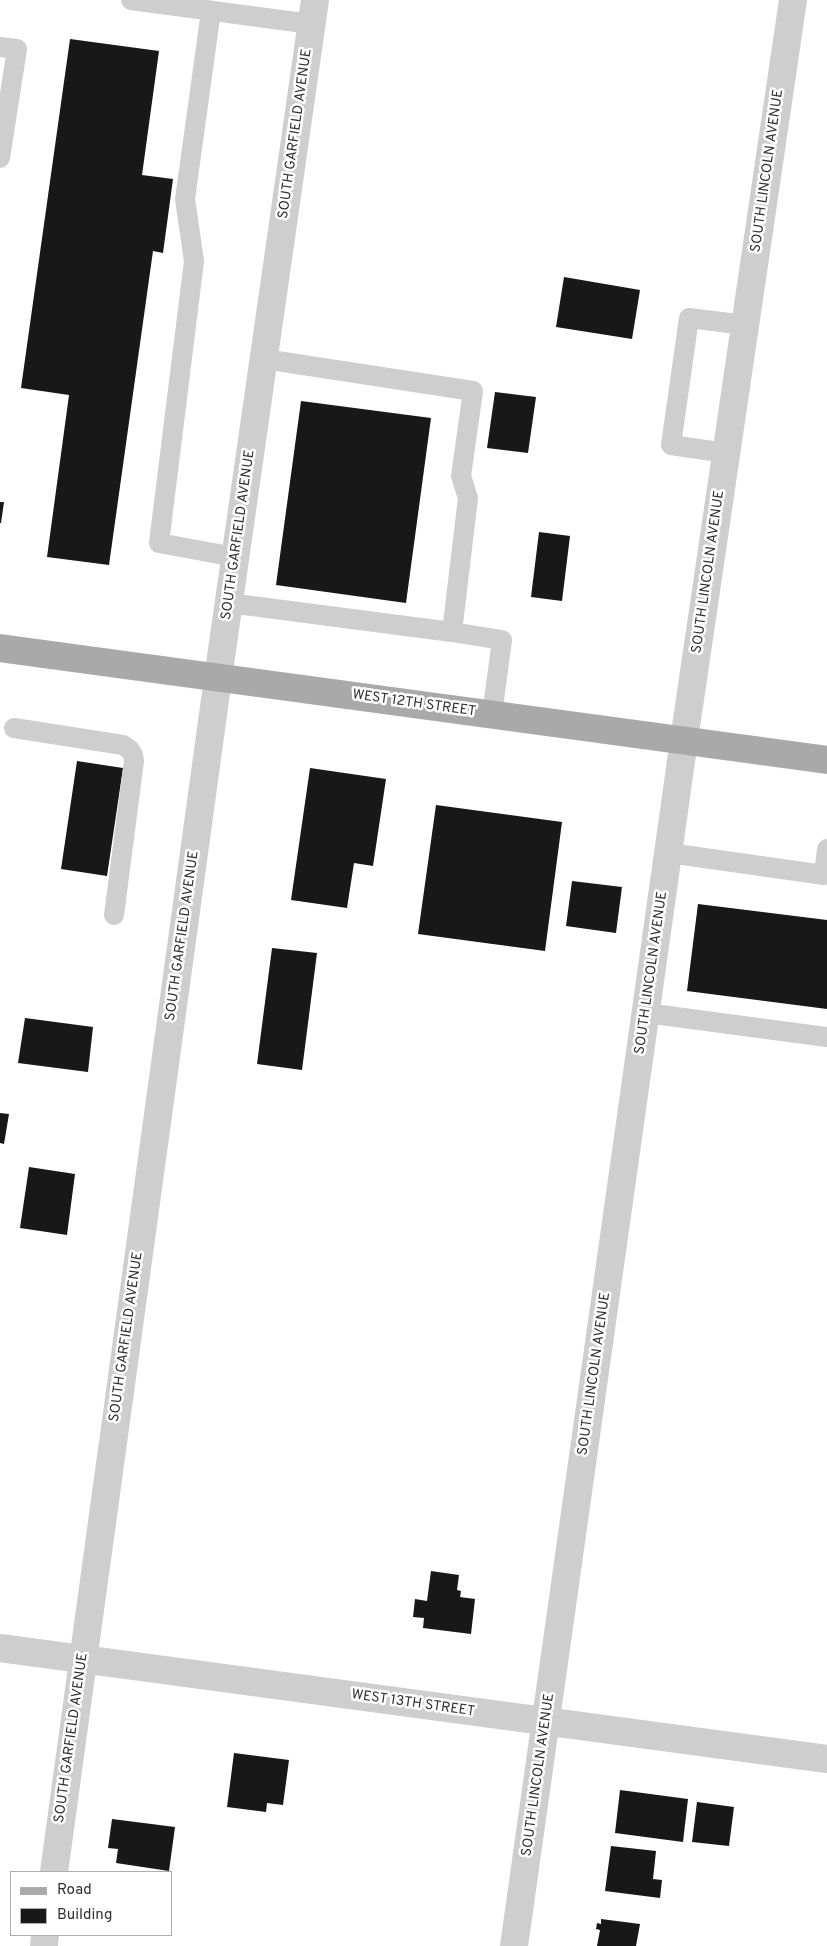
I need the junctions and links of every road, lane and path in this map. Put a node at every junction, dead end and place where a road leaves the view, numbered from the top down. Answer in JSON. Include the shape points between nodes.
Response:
{"nodes":[{"id":1,"x":131,"y":0,"type":"edge"},
{"id":2,"x":793,"y":0,"type":"edge"},
{"id":3,"x":211,"y":11,"type":"junction"},
{"id":4,"x":313,"y":12,"type":"edge"},
{"id":5,"x":0,"y":47,"type":"edge"},
{"id":6,"x":0,"y":158,"type":"edge"},
{"id":7,"x":745,"y":325,"type":"junction"},
{"id":8,"x":264,"y":358,"type":"junction"},
{"id":9,"x":726,"y":453,"type":"junction"},
{"id":10,"x":235,"y":557,"type":"junction"},
{"id":11,"x":229,"y":603,"type":"junction"},
{"id":12,"x":452,"y":632,"type":"junction"},
{"id":13,"x":0,"y":648,"type":"edge"},
{"id":14,"x":218,"y":678,"type":"junction"},
{"id":15,"x":492,"y":715,"type":"junction"},
{"id":16,"x":14,"y":728,"type":"dead end"},
{"id":17,"x":684,"y":740,"type":"junction"},
{"id":18,"x":827,"y":760,"type":"edge"},
{"id":19,"x":827,"y":850,"type":"edge"},
{"id":20,"x":668,"y":853,"type":"junction"},
{"id":21,"x":114,"y":915,"type":"dead end"},
{"id":22,"x":646,"y":1013,"type":"junction"},
{"id":23,"x":827,"y":1037,"type":"edge"},
{"id":24,"x":0,"y":1648,"type":"edge"},
{"id":25,"x":83,"y":1659,"type":"junction"},
{"id":26,"x":546,"y":1722,"type":"junction"},
{"id":27,"x":827,"y":1759,"type":"edge"},
{"id":28,"x":54,"y":1871,"type":"edge"},
{"id":29,"x":514,"y":1946,"type":"edge"}],
"edges":[{"from":1,"to":3,"type":"lane"},
{"from":2,"to":7,"type":"street","name":"SOUTH LINCOLN AVENUE"},
{"from":3,"to":4,"type":"lane"},
{"from":3,"to":10,"type":"lane","via":[[185,199],[194,261],[159,543]]},
{"from":4,"to":8,"type":"street","name":"SOUTH GARFIELD AVENUE"},
{"from":5,"to":6,"type":"lane","via":[[16,49]]},
{"from":7,"to":9,"type":"street","name":"SOUTH LINCOLN AVENUE"},
{"from":7,"to":9,"type":"lane","via":[[689,318],[671,445]]},
{"from":8,"to":10,"type":"street","name":"SOUTH GARFIELD AVENUE"},
{"from":8,"to":12,"type":"lane","via":[[474,391],[462,476],[468,498]]},
{"from":9,"to":17,"type":"street","name":"SOUTH LINCOLN AVENUE"},
{"from":10,"to":11,"type":"street","name":"SOUTH GARFIELD AVENUE"},
{"from":11,"to":12,"type":"lane"},
{"from":11,"to":14,"type":"street","name":"SOUTH GARFIELD AVENUE"},
{"from":12,"to":15,"type":"lane","via":[[502,640]]},
{"from":13,"to":14,"type":"main road","name":"WEST 12TH STREET"},
{"from":14,"to":15,"type":"main road","name":"WEST 12TH STREET"},
{"from":14,"to":25,"type":"street","name":"SOUTH GARFIELD AVENUE"},
{"from":15,"to":17,"type":"main road","name":"WEST 12TH STREET"},
{"from":16,"to":21,"type":"lane","via":[[123,745],[133,755]]},
{"from":17,"to":18,"type":"main road","name":"WEST 12TH STREET"},
{"from":17,"to":20,"type":"street","name":"SOUTH LINCOLN AVENUE"},
{"from":19,"to":20,"type":"lane","via":[[824,875]]},
{"from":20,"to":22,"type":"street","name":"SOUTH LINCOLN AVENUE"},
{"from":22,"to":23,"type":"lane"},
{"from":22,"to":26,"type":"street","name":"SOUTH LINCOLN AVENUE"},
{"from":24,"to":25,"type":"street","name":"WEST 13TH STREET"},
{"from":25,"to":26,"type":"street","name":"WEST 13TH STREET"},
{"from":25,"to":28,"type":"street","name":"SOUTH GARFIELD AVENUE"},
{"from":26,"to":27,"type":"street","name":"WEST 13TH STREET"},
{"from":26,"to":29,"type":"street","name":"SOUTH LINCOLN AVENUE"}]}
